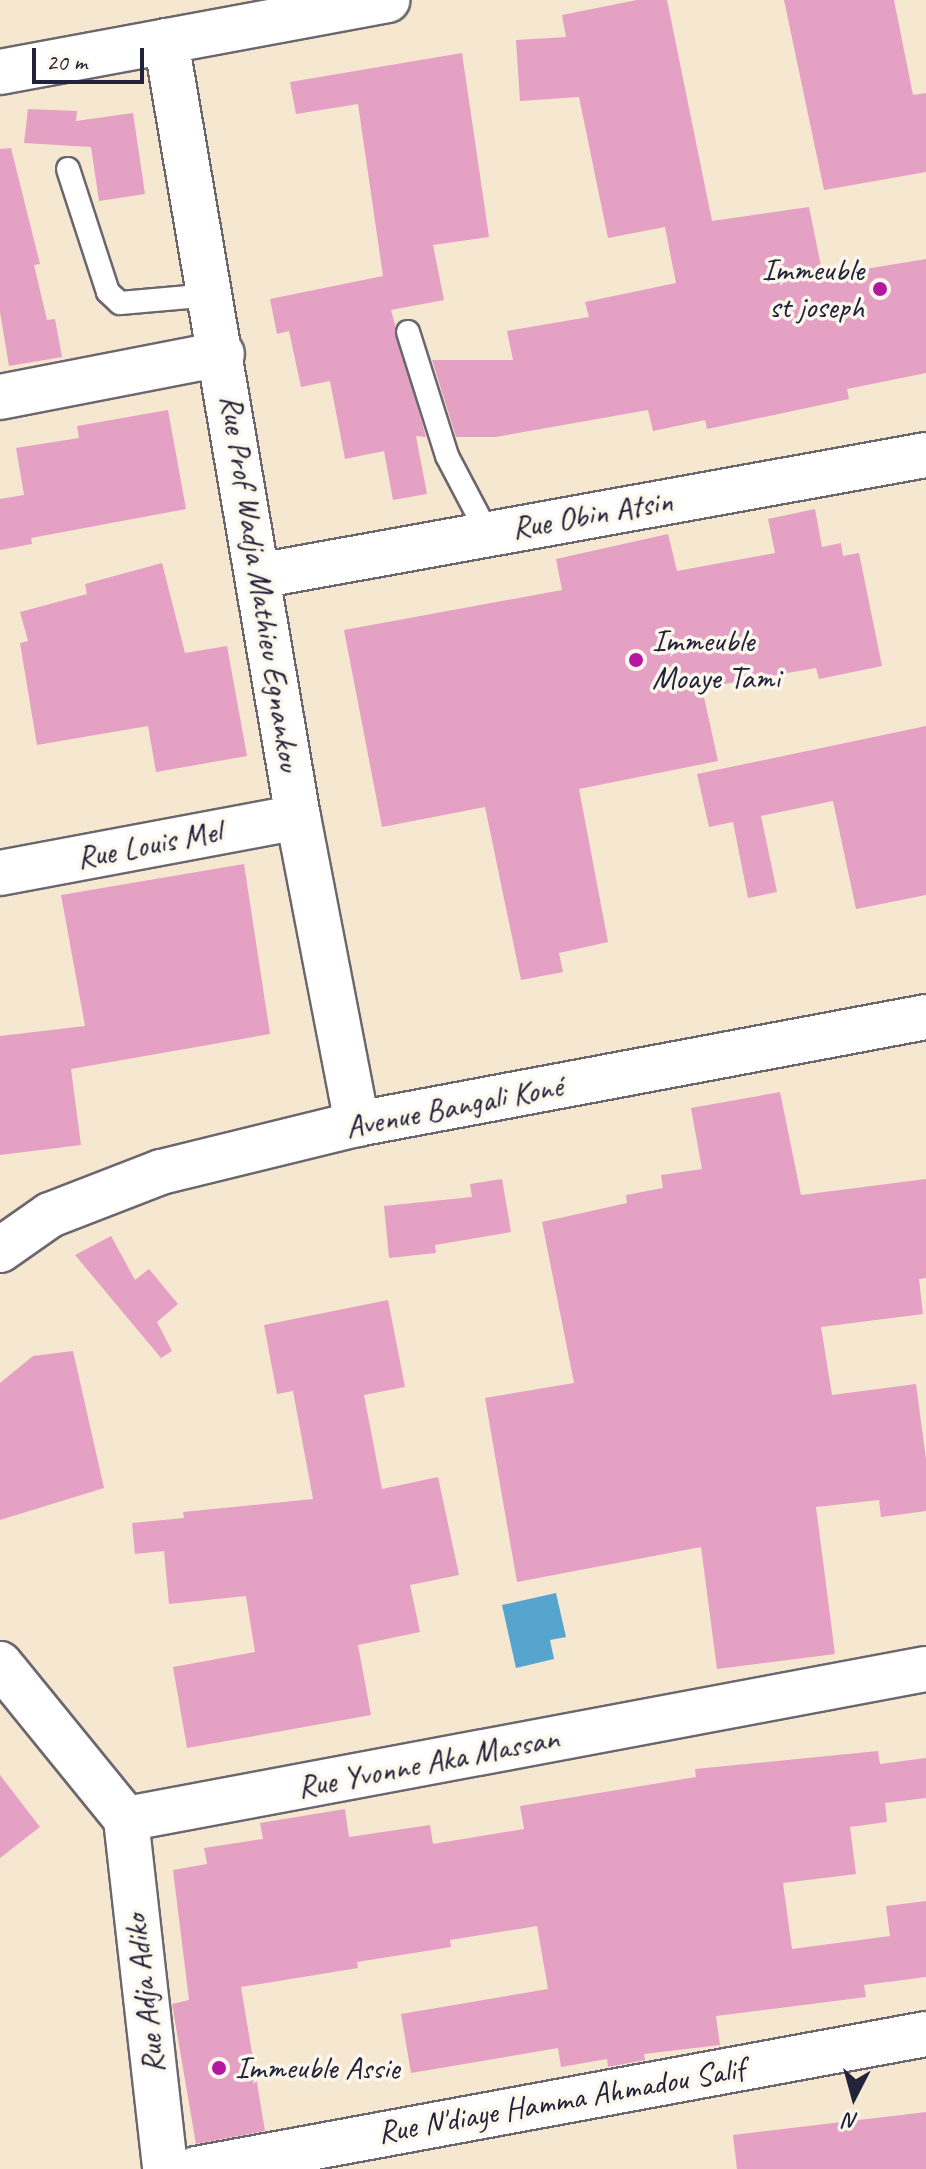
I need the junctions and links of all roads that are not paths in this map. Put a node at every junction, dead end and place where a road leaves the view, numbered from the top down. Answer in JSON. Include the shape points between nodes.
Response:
{"nodes":[{"id":1,"x":387,"y":0,"type":"edge"},
{"id":2,"x":166,"y":41,"type":"junction"},
{"id":3,"x":0,"y":72,"type":"edge"},
{"id":4,"x":68,"y":169,"type":"dead end"},
{"id":5,"x":212,"y":295,"type":"junction"},
{"id":6,"x":408,"y":332,"type":"dead end"},
{"id":7,"x":222,"y":354,"type":"junction"},
{"id":8,"x":0,"y":397,"type":"edge"},
{"id":9,"x":926,"y":455,"type":"edge"},
{"id":10,"x":488,"y":534,"type":"junction"},
{"id":11,"x":258,"y":576,"type":"junction"},
{"id":12,"x":298,"y":817,"type":"junction"},
{"id":13,"x":0,"y":873,"type":"edge"},
{"id":14,"x":926,"y":1017,"type":"edge"},
{"id":15,"x":357,"y":1124,"type":"junction"},
{"id":16,"x":0,"y":1250,"type":"edge"},
{"id":17,"x":0,"y":1664,"type":"edge"},
{"id":18,"x":926,"y":1669,"type":"edge"},
{"id":19,"x":126,"y":1819,"type":"junction"},
{"id":20,"x":926,"y":2034,"type":"edge"},
{"id":21,"x":165,"y":2169,"type":"edge"},
{"id":22,"x":196,"y":2169,"type":"edge"}],
"edges":[{"from":1,"to":2,"type":"street"},
{"from":2,"to":3,"type":"street"},
{"from":2,"to":5,"type":"street","name":"Rue Prof Wadja Mathieu Egnankou"},
{"from":4,"to":5,"type":"lane","via":[[108,292],[120,303]]},
{"from":5,"to":7,"type":"street","name":"Rue Prof Wadja Mathieu Egnankou"},
{"from":6,"to":10,"type":"lane","via":[[447,456]]},
{"from":7,"to":8,"type":"street"},
{"from":7,"to":11,"type":"street","name":"Rue Prof Wadja Mathieu Egnankou"},
{"from":9,"to":10,"type":"street","name":"Rue Obin Atsin"},
{"from":10,"to":11,"type":"street","name":"Rue Obin Atsin"},
{"from":11,"to":12,"type":"street","name":"Rue Prof Wadja Mathieu Egnankou"},
{"from":12,"to":13,"type":"street","name":"Rue Louis Mel"},
{"from":12,"to":15,"type":"street","name":"Rue Prof Wadja Mathieu Egnankou"},
{"from":14,"to":15,"type":"street","name":"Avenue Bangali Koné"},
{"from":15,"to":16,"type":"street","name":"Avenue Bangali Koné","via":[[161,1172],[102,1192],[50,1215]]},
{"from":17,"to":19,"type":"street"},
{"from":18,"to":19,"type":"street","name":"Rue Yvonne Aka Massan"},
{"from":19,"to":21,"type":"street","name":"Rue Adja Adiko"},
{"from":20,"to":22,"type":"street","name":"Rue N'diaye Hamma Ahmadou Salif"}]}
